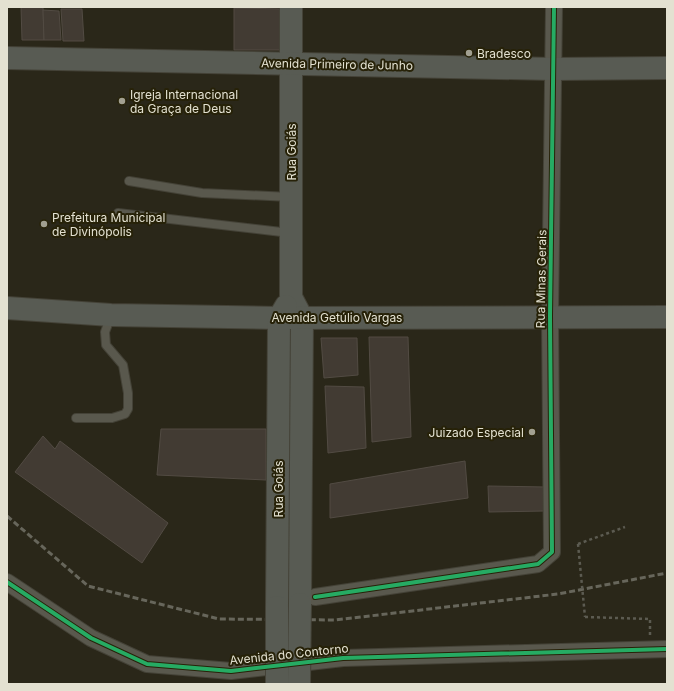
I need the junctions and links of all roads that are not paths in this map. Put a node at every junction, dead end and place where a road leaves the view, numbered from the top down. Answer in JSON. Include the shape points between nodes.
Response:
{"nodes":[{"id":1,"x":292,"y":7,"type":"edge"},
{"id":2,"x":554,"y":7,"type":"edge"},
{"id":3,"x":7,"y":58,"type":"edge"},
{"id":4,"x":291,"y":64,"type":"junction"},
{"id":5,"x":667,"y":68,"type":"edge"},
{"id":6,"x":553,"y":69,"type":"junction"},
{"id":7,"x":129,"y":181,"type":"dead end"},
{"id":8,"x":291,"y":197,"type":"junction"},
{"id":9,"x":118,"y":213,"type":"dead end"},
{"id":10,"x":291,"y":233,"type":"junction"},
{"id":11,"x":291,"y":297,"type":"junction"},
{"id":12,"x":7,"y":308,"type":"edge"},
{"id":13,"x":111,"y":315,"type":"junction"},
{"id":14,"x":550,"y":316,"type":"junction"},
{"id":15,"x":667,"y":317,"type":"edge"},
{"id":16,"x":280,"y":318,"type":"junction"},
{"id":17,"x":302,"y":318,"type":"junction"},
{"id":18,"x":76,"y":418,"type":"dead end"},
{"id":19,"x":7,"y":582,"type":"edge"},
{"id":20,"x":308,"y":601,"type":"junction"},
{"id":21,"x":667,"y":649,"type":"edge"},
{"id":22,"x":277,"y":684,"type":"edge"},
{"id":23,"x":299,"y":684,"type":"edge"}],
"edges":[{"from":1,"to":4,"type":"main road","name":"Rua Goiás"},
{"from":2,"to":6,"type":"street","name":"Rua Minas Gerais"},
{"from":3,"to":4,"type":"main road","name":"Avenida Primeiro de Junho"},
{"from":4,"to":6,"type":"main road","name":"Avenida Primeiro de Junho"},
{"from":4,"to":8,"type":"main road","name":"Rua Goiás"},
{"from":5,"to":6,"type":"main road","name":"Avenida Primeiro de Junho"},
{"from":6,"to":14,"type":"street","name":"Rua Minas Gerais"},
{"from":7,"to":8,"type":"lane","via":[[202,193]]},
{"from":8,"to":10,"type":"main road","name":"Rua Goiás"},
{"from":9,"to":10,"type":"lane"},
{"from":10,"to":11,"type":"main road","name":"Rua Goiás"},
{"from":11,"to":16,"type":"main road","name":"Rua Goiás"},
{"from":11,"to":17,"type":"main road","name":"Rua Goiás"},
{"from":12,"to":13,"type":"main road","name":"Avenida Getúlio Vargas"},
{"from":13,"to":16,"type":"main road","name":"Avenida Getúlio Vargas"},
{"from":13,"to":18,"type":"lane","via":[[105,332],[106,345],[123,364],[128,387],[128,409],[125,414],[112,418]]},
{"from":14,"to":15,"type":"main road","name":"Avenida Getúlio Vargas"},
{"from":14,"to":17,"type":"main road","name":"Avenida Getúlio Vargas"},
{"from":14,"to":20,"type":"street","name":"Rua Minas Gerais","via":[[552,552],[538,564]]},
{"from":16,"to":17,"type":"main road","name":"Avenida Getúlio Vargas"},
{"from":16,"to":22,"type":"main road","name":"Rua Goiás","bridge":true},
{"from":17,"to":20,"type":"main road","name":"Rua Goiás"},
{"from":19,"to":21,"type":"street","name":"Avenida do Contorno","via":[[92,638],[147,664],[232,671],[343,658]]},
{"from":20,"to":23,"type":"main road","name":"Rua Goiás","bridge":true}]}
